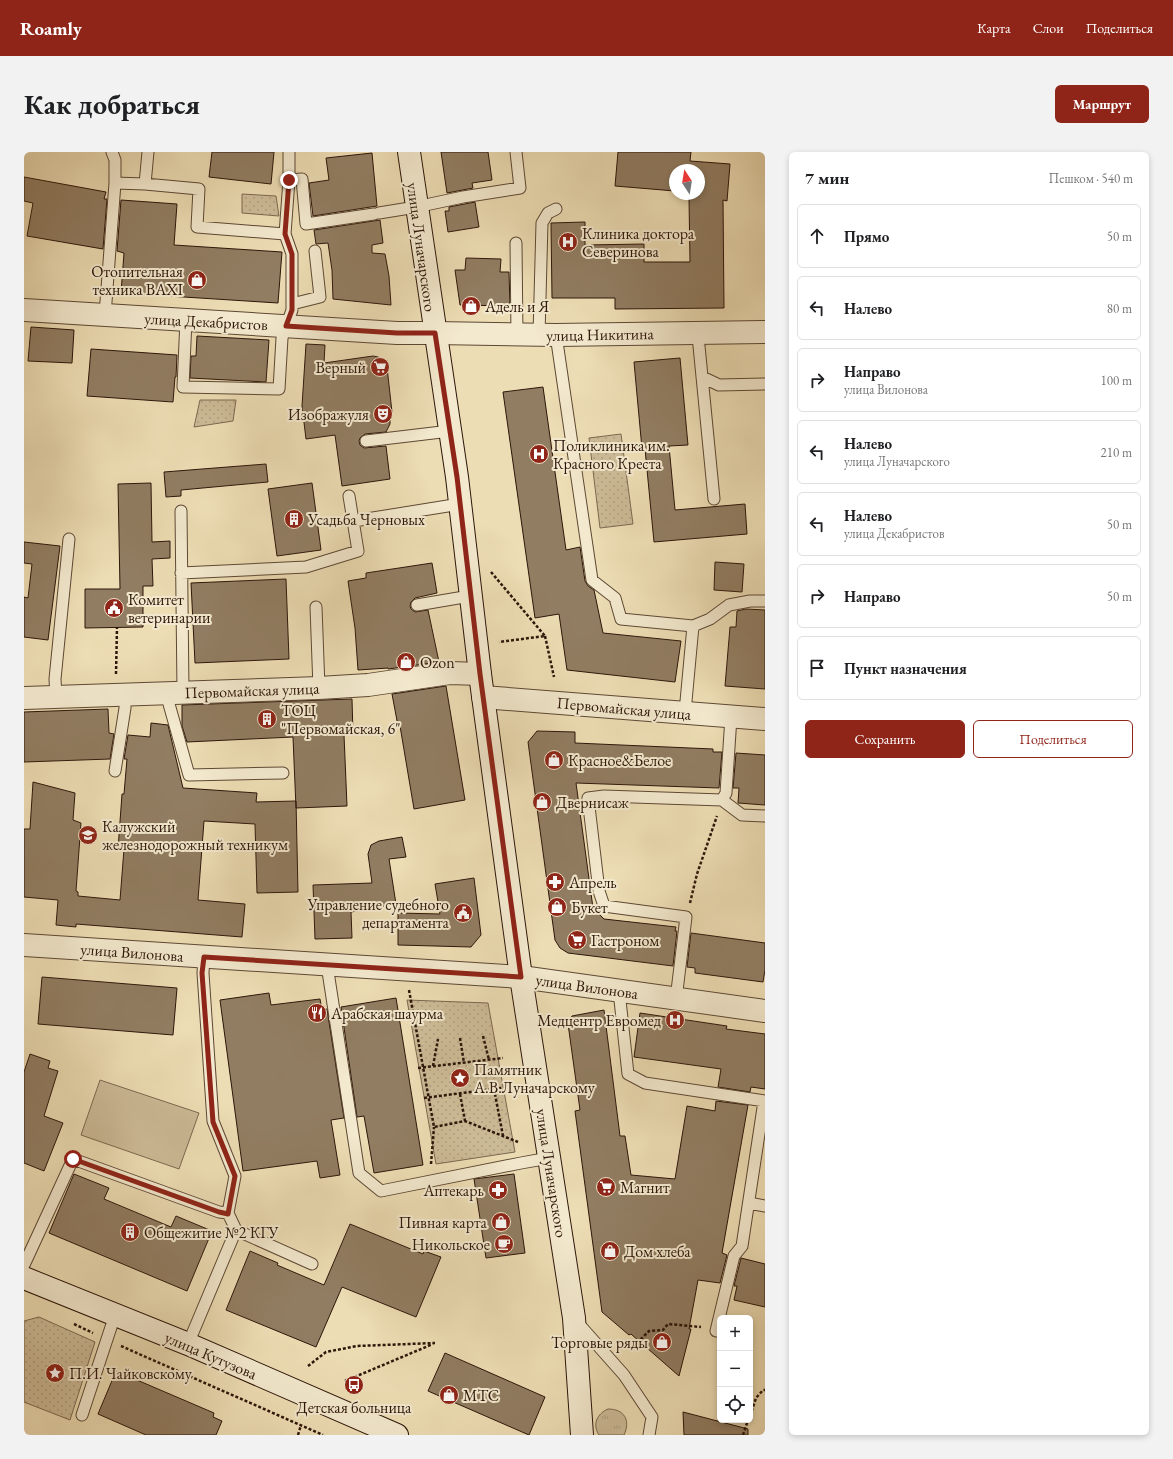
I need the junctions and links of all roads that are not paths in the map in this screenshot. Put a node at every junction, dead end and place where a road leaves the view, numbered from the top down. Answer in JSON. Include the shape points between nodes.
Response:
{"nodes":[{"id":1,"x":112,"y":152,"type":"edge"},
{"id":2,"x":148,"y":152,"type":"edge"},
{"id":3,"x":289,"y":152,"type":"edge"},
{"id":4,"x":409,"y":152,"type":"edge"},
{"id":5,"x":516,"y":152,"type":"edge"},
{"id":6,"x":289,"y":180,"type":"junction"},
{"id":7,"x":115,"y":182,"type":"junction"},
{"id":8,"x":145,"y":184,"type":"junction"},
{"id":9,"x":416,"y":207,"type":"junction"},
{"id":10,"x":556,"y":209,"type":"dead end"},
{"id":11,"x":285,"y":234,"type":"junction"},
{"id":12,"x":516,"y":243,"type":"dead end"},
{"id":13,"x":315,"y":250,"type":"dead end"},
{"id":14,"x":292,"y":304,"type":"junction"},
{"id":15,"x":24,"y":310,"type":"edge"},
{"id":16,"x":104,"y":315,"type":"junction"},
{"id":17,"x":186,"y":320,"type":"junction"},
{"id":18,"x":286,"y":326,"type":"junction"},
{"id":19,"x":698,"y":332,"type":"junction"},
{"id":20,"x":765,"y":332,"type":"edge"},
{"id":21,"x":435,"y":333,"type":"junction"},
{"id":22,"x":517,"y":335,"type":"junction"},
{"id":23,"x":548,"y":335,"type":"junction"},
{"id":24,"x":702,"y":377,"type":"junction"},
{"id":25,"x":765,"y":384,"type":"edge"},
{"id":26,"x":450,"y":431,"type":"junction"},
{"id":27,"x":366,"y":441,"type":"dead end"},
{"id":28,"x":349,"y":496,"type":"dead end"},
{"id":29,"x":714,"y":499,"type":"dead end"},
{"id":30,"x":460,"y":504,"type":"junction"},
{"id":31,"x":181,"y":511,"type":"dead end"},
{"id":32,"x":354,"y":522,"type":"junction"},
{"id":33,"x":69,"y":539,"type":"dead end"},
{"id":34,"x":181,"y":573,"type":"junction"},
{"id":35,"x":470,"y":596,"type":"junction"},
{"id":36,"x":765,"y":601,"type":"edge"},
{"id":37,"x":417,"y":605,"type":"dead end"},
{"id":38,"x":316,"y":607,"type":"dead end"},
{"id":39,"x":693,"y":626,"type":"junction"},
{"id":40,"x":480,"y":674,"type":"junction"},
{"id":41,"x":121,"y":686,"type":"junction"},
{"id":42,"x":319,"y":688,"type":"junction"},
{"id":43,"x":175,"y":693,"type":"junction"},
{"id":44,"x":56,"y":697,"type":"junction"},
{"id":45,"x":483,"y":697,"type":"junction"},
{"id":46,"x":24,"y":698,"type":"edge"},
{"id":47,"x":685,"y":712,"type":"junction"},
{"id":48,"x":731,"y":717,"type":"junction"},
{"id":49,"x":765,"y":718,"type":"edge"},
{"id":50,"x":115,"y":771,"type":"dead end"},
{"id":51,"x":283,"y":773,"type":"dead end"},
{"id":52,"x":722,"y":800,"type":"junction"},
{"id":53,"x":765,"y":816,"type":"edge"},
{"id":54,"x":24,"y":945,"type":"edge"},
{"id":55,"x":204,"y":957,"type":"junction"},
{"id":56,"x":327,"y":965,"type":"junction"},
{"id":57,"x":521,"y":977,"type":"junction"},
{"id":58,"x":619,"y":991,"type":"junction"},
{"id":59,"x":676,"y":999,"type":"junction"},
{"id":60,"x":765,"y":1011,"type":"edge"},
{"id":61,"x":765,"y":1101,"type":"edge"},
{"id":62,"x":549,"y":1158,"type":"junction"},
{"id":63,"x":749,"y":1203,"type":"junction"},
{"id":64,"x":765,"y":1206,"type":"edge"},
{"id":65,"x":228,"y":1214,"type":"junction"},
{"id":66,"x":236,"y":1230,"type":"junction"},
{"id":67,"x":312,"y":1264,"type":"dead end"},
{"id":68,"x":24,"y":1265,"type":"edge"},
{"id":69,"x":24,"y":1278,"type":"edge"},
{"id":70,"x":115,"y":1314,"type":"junction"},
{"id":71,"x":720,"y":1315,"type":"edge"},
{"id":72,"x":574,"y":1318,"type":"junction"},
{"id":73,"x":188,"y":1344,"type":"junction"},
{"id":74,"x":82,"y":1415,"type":"dead end"},
{"id":75,"x":392,"y":1434,"type":"edge"},
{"id":76,"x":582,"y":1435,"type":"edge"},
{"id":77,"x":648,"y":1435,"type":"edge"}],
"edges":[{"from":1,"to":7,"type":"lane","via":[[115,160]]},
{"from":2,"to":8,"type":"lane"},
{"from":3,"to":6,"type":"lane"},
{"from":4,"to":9,"type":"street","name":"улица Луначарского"},
{"from":5,"to":9,"type":"lane","via":[[520,188]]},
{"from":6,"to":9,"type":"lane","via":[[302,179],[306,224]]},
{"from":6,"to":11,"type":"lane"},
{"from":7,"to":8,"type":"lane"},
{"from":7,"to":16,"type":"lane"},
{"from":8,"to":11,"type":"lane","via":[[199,189],[197,226]]},
{"from":9,"to":21,"type":"street","name":"улица Луначарского"},
{"from":10,"to":23,"type":"lane","via":[[548,214],[542,223]]},
{"from":11,"to":14,"type":"lane","via":[[292,254]]},
{"from":12,"to":22,"type":"lane"},
{"from":13,"to":14,"type":"lane","via":[[320,297]]},
{"from":14,"to":18,"type":"lane"},
{"from":15,"to":16,"type":"street","name":"улица Декабристов"},
{"from":16,"to":17,"type":"street","name":"улица Декабристов"},
{"from":17,"to":18,"type":"street","name":"улица Декабристов"},
{"from":17,"to":18,"type":"lane","via":[[184,387],[279,389],[282,338]]},
{"from":18,"to":21,"type":"street","name":"улица Декабристов"},
{"from":19,"to":20,"type":"street","name":"улица Никитина"},
{"from":19,"to":23,"type":"street","name":"улица Никитина"},
{"from":19,"to":24,"type":"lane"},
{"from":21,"to":22,"type":"street","name":"улица Никитина"},
{"from":21,"to":26,"type":"street","name":"улица Луначарского"},
{"from":22,"to":23,"type":"street","name":"улица Никитина"},
{"from":23,"to":39,"type":"lane","via":[[592,580],[615,598],[621,619]]},
{"from":24,"to":25,"type":"lane","via":[[719,385]]},
{"from":24,"to":29,"type":"lane"},
{"from":26,"to":27,"type":"lane"},
{"from":26,"to":30,"type":"street","name":"улица Луначарского"},
{"from":28,"to":32,"type":"lane"},
{"from":30,"to":32,"type":"lane"},
{"from":30,"to":35,"type":"street","name":"улица Луначарского"},
{"from":31,"to":34,"type":"lane"},
{"from":32,"to":34,"type":"lane","via":[[358,551],[306,567]]},
{"from":33,"to":44,"type":"lane","via":[[55,679]]},
{"from":34,"to":43,"type":"lane"},
{"from":35,"to":37,"type":"lane"},
{"from":35,"to":40,"type":"street","name":"улица Луначарского"},
{"from":36,"to":39,"type":"lane","via":[[729,605],[710,619]]},
{"from":38,"to":42,"type":"lane"},
{"from":39,"to":47,"type":"lane"},
{"from":40,"to":42,"type":"street","name":"Первомайская улица","via":[[450,673],[368,685]]},
{"from":40,"to":45,"type":"street","name":"улица Луначарского"},
{"from":41,"to":43,"type":"street","name":"Первомайская улица"},
{"from":41,"to":44,"type":"street","name":"Первомайская улица"},
{"from":41,"to":50,"type":"lane","via":[[125,708]]},
{"from":42,"to":43,"type":"street","name":"Первомайская улица"},
{"from":43,"to":51,"type":"lane","via":[[169,704],[189,775]]},
{"from":44,"to":46,"type":"street","name":"Первомайская улица"},
{"from":45,"to":47,"type":"street","name":"Первомайская улица"},
{"from":45,"to":57,"type":"street","name":"улица Луначарского"},
{"from":47,"to":48,"type":"street","name":"Первомайская улица"},
{"from":48,"to":49,"type":"street","name":"Первомайская улица"},
{"from":48,"to":52,"type":"lane","via":[[726,793]]},
{"from":52,"to":53,"type":"lane","via":[[742,815]]},
{"from":52,"to":59,"type":"lane","via":[[604,796],[588,798],[604,906],[686,917]]},
{"from":54,"to":55,"type":"street","name":"улица Вилонова"},
{"from":55,"to":56,"type":"street","name":"улица Вилонова"},
{"from":55,"to":65,"type":"lane","via":[[202,973],[213,1122],[235,1176]]},
{"from":56,"to":57,"type":"street","name":"улица Вилонова"},
{"from":56,"to":62,"type":"lane","via":[[359,1173],[381,1191]]},
{"from":57,"to":58,"type":"street","name":"улица Вилонова"},
{"from":57,"to":62,"type":"street","name":"улица Луначарского"},
{"from":58,"to":59,"type":"street","name":"улица Вилонова"},
{"from":58,"to":61,"type":"lane","via":[[628,1074],[645,1084]]},
{"from":59,"to":60,"type":"street","name":"улица Вилонова"},
{"from":61,"to":63,"type":"lane"},
{"from":62,"to":72,"type":"street","name":"улица Луначарского"},
{"from":63,"to":64,"type":"lane"},
{"from":63,"to":71,"type":"lane","via":[[742,1246],[734,1256]]},
{"from":65,"to":66,"type":"lane"},
{"from":65,"to":68,"type":"lane","via":[[73,1159]]},
{"from":66,"to":67,"type":"lane"},
{"from":66,"to":73,"type":"lane"},
{"from":69,"to":70,"type":"street","name":"улица Кутузова"},
{"from":70,"to":73,"type":"street","name":"улица Кутузова"},
{"from":70,"to":74,"type":"lane"},
{"from":72,"to":76,"type":"street","name":"улица Луначарского"},
{"from":72,"to":77,"type":"lane","via":[[624,1375],[652,1417]]},
{"from":73,"to":75,"type":"street","name":"улица Кутузова"}]}
